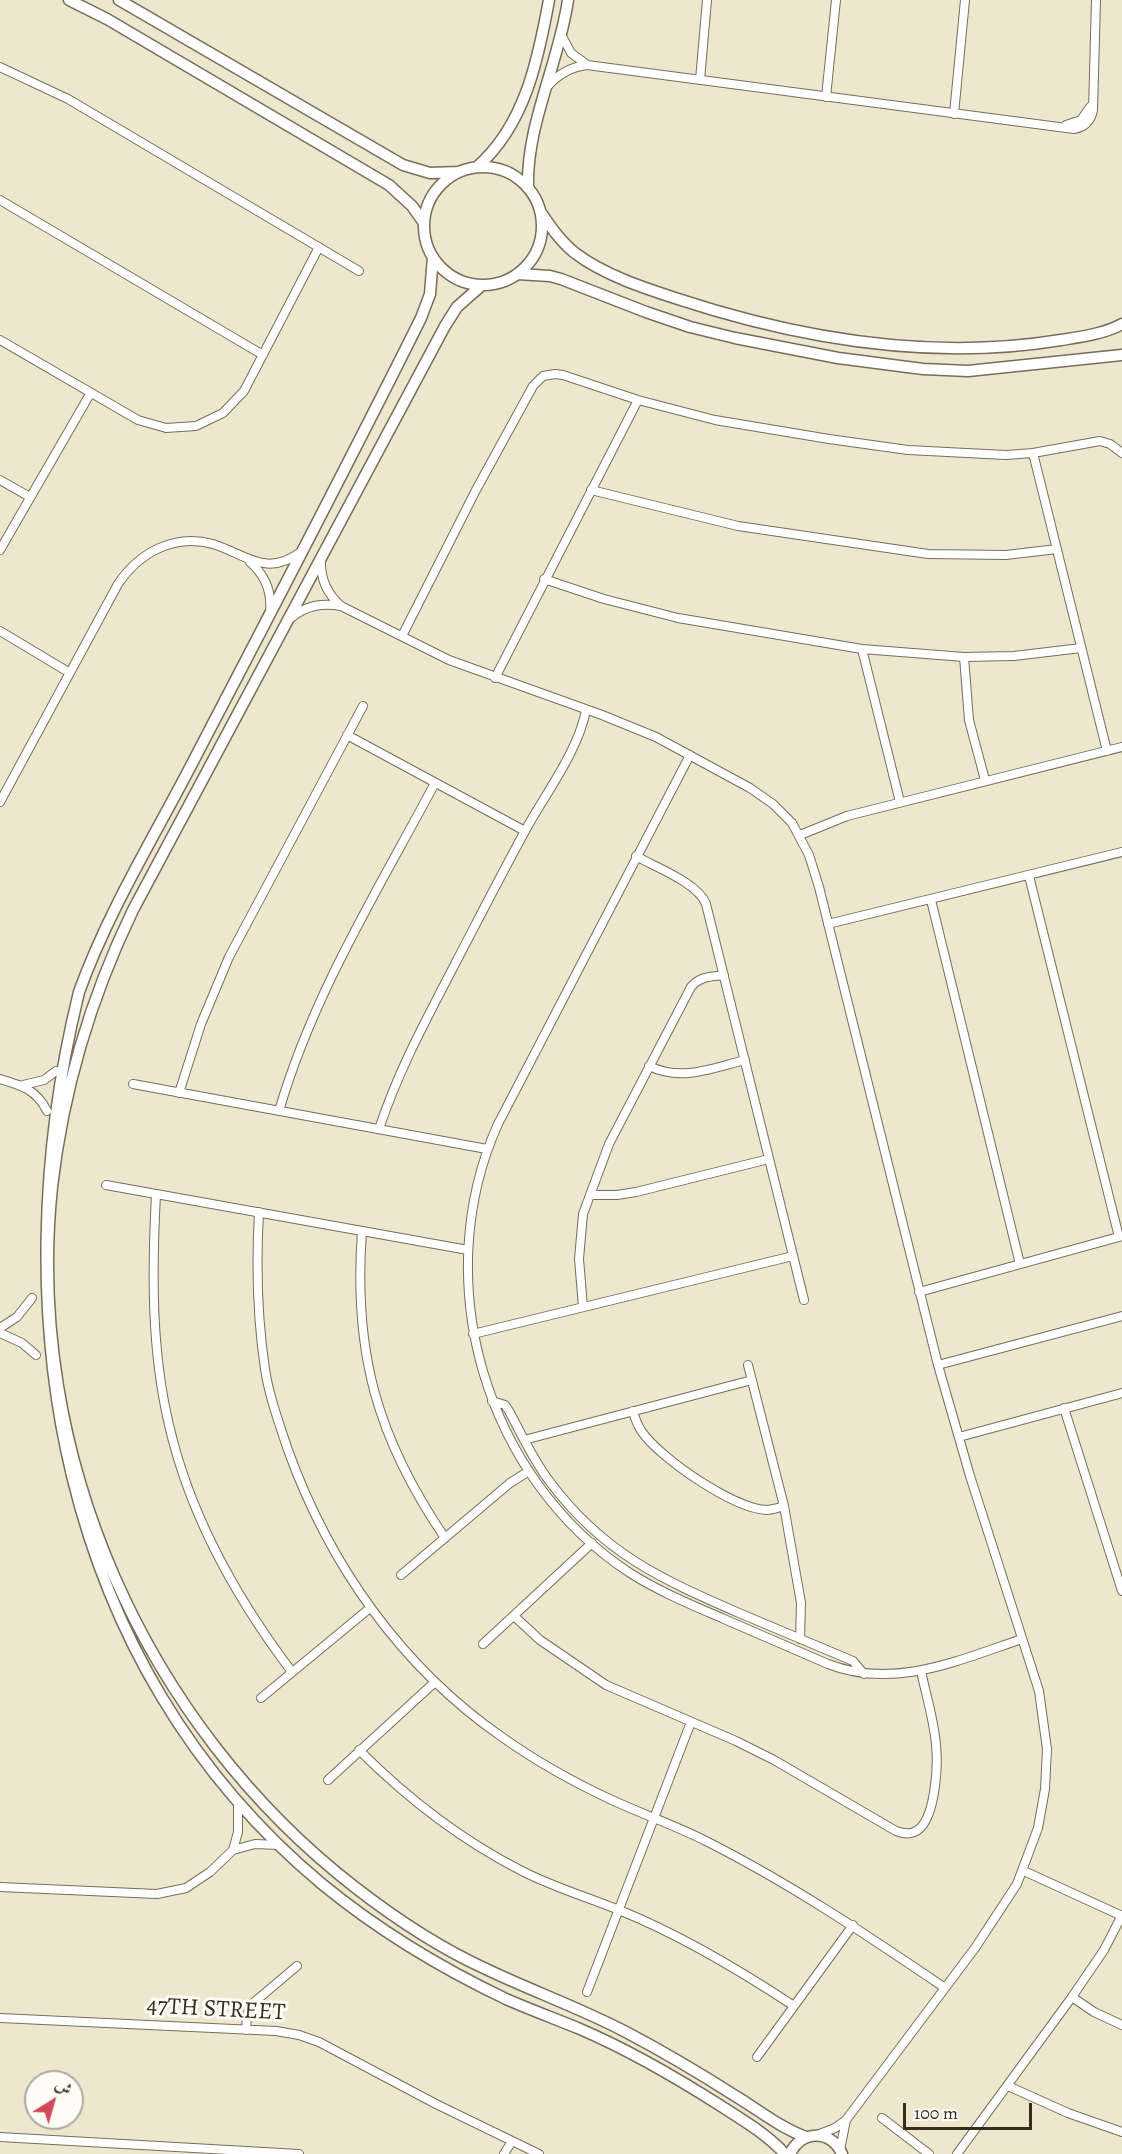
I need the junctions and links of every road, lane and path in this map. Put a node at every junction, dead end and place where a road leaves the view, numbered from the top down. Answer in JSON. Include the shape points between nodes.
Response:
{"nodes":[{"id":1,"x":69,"y":0,"type":"edge"},
{"id":2,"x":119,"y":0,"type":"edge"},
{"id":3,"x":549,"y":0,"type":"edge"},
{"id":4,"x":568,"y":0,"type":"edge"},
{"id":5,"x":707,"y":0,"type":"edge"},
{"id":6,"x":836,"y":0,"type":"edge"},
{"id":7,"x":965,"y":0,"type":"edge"},
{"id":8,"x":1095,"y":0,"type":"edge"},
{"id":9,"x":562,"y":36,"type":"junction"},
{"id":10,"x":587,"y":65,"type":"junction"},
{"id":11,"x":0,"y":67,"type":"edge"},
{"id":12,"x":700,"y":80,"type":"junction"},
{"id":13,"x":547,"y":87,"type":"junction"},
{"id":14,"x":826,"y":97,"type":"junction"},
{"id":15,"x":954,"y":114,"type":"junction"},
{"id":16,"x":477,"y":167,"type":"junction"},
{"id":17,"x":459,"y":172,"type":"junction"},
{"id":18,"x":528,"y":188,"type":"junction"},
{"id":19,"x":0,"y":200,"type":"edge"},
{"id":20,"x":540,"y":211,"type":"junction"},
{"id":21,"x":424,"y":223,"type":"junction"},
{"id":22,"x":319,"y":247,"type":"junction"},
{"id":23,"x":433,"y":257,"type":"junction"},
{"id":24,"x":359,"y":271,"type":"dead end"},
{"id":25,"x":517,"y":274,"type":"junction"},
{"id":26,"x":482,"y":285,"type":"junction"},
{"id":27,"x":1120,"y":325,"type":"edge"},
{"id":28,"x":0,"y":340,"type":"edge"},
{"id":29,"x":263,"y":355,"type":"junction"},
{"id":30,"x":1122,"y":355,"type":"edge"},
{"id":31,"x":90,"y":394,"type":"junction"},
{"id":32,"x":638,"y":400,"type":"junction"},
{"id":33,"x":1033,"y":453,"type":"junction"},
{"id":34,"x":1122,"y":453,"type":"edge"},
{"id":35,"x":0,"y":480,"type":"edge"},
{"id":36,"x":591,"y":490,"type":"junction"},
{"id":37,"x":30,"y":497,"type":"junction"},
{"id":38,"x":304,"y":549,"type":"junction"},
{"id":39,"x":1058,"y":549,"type":"junction"},
{"id":40,"x":0,"y":550,"type":"edge"},
{"id":41,"x":321,"y":558,"type":"junction"},
{"id":42,"x":248,"y":560,"type":"junction"},
{"id":43,"x":544,"y":579,"type":"junction"},
{"id":44,"x":341,"y":606,"type":"junction"},
{"id":45,"x":270,"y":612,"type":"junction"},
{"id":46,"x":287,"y":621,"type":"junction"},
{"id":47,"x":0,"y":631,"type":"edge"},
{"id":48,"x":402,"y":636,"type":"junction"},
{"id":49,"x":1081,"y":648,"type":"junction"},
{"id":50,"x":862,"y":649,"type":"junction"},
{"id":51,"x":964,"y":657,"type":"junction"},
{"id":52,"x":70,"y":673,"type":"junction"},
{"id":53,"x":495,"y":678,"type":"junction"},
{"id":54,"x":363,"y":706,"type":"dead end"},
{"id":55,"x":586,"y":710,"type":"junction"},
{"id":56,"x":347,"y":735,"type":"junction"},
{"id":57,"x":1122,"y":747,"type":"edge"},
{"id":58,"x":1107,"y":751,"type":"junction"},
{"id":59,"x":690,"y":755,"type":"junction"},
{"id":60,"x":985,"y":780,"type":"junction"},
{"id":61,"x":0,"y":781,"type":"edge"},
{"id":62,"x":435,"y":783,"type":"junction"},
{"id":63,"x":9,"y":786,"type":"junction"},
{"id":64,"x":0,"y":802,"type":"edge"},
{"id":65,"x":900,"y":802,"type":"junction"},
{"id":66,"x":525,"y":831,"type":"junction"},
{"id":67,"x":800,"y":835,"type":"junction"},
{"id":68,"x":1122,"y":852,"type":"edge"},
{"id":69,"x":636,"y":856,"type":"junction"},
{"id":70,"x":1029,"y":876,"type":"junction"},
{"id":71,"x":931,"y":900,"type":"junction"},
{"id":72,"x":828,"y":924,"type":"junction"},
{"id":73,"x":724,"y":975,"type":"junction"},
{"id":74,"x":745,"y":1060,"type":"junction"},
{"id":75,"x":649,"y":1066,"type":"junction"},
{"id":76,"x":56,"y":1071,"type":"junction"},
{"id":77,"x":0,"y":1079,"type":"edge"},
{"id":78,"x":133,"y":1084,"type":"dead end"},
{"id":79,"x":22,"y":1085,"type":"junction"},
{"id":80,"x":179,"y":1093,"type":"junction"},
{"id":81,"x":47,"y":1111,"type":"junction"},
{"id":82,"x":279,"y":1111,"type":"junction"},
{"id":83,"x":44,"y":1129,"type":"dead end"},
{"id":84,"x":379,"y":1129,"type":"junction"},
{"id":85,"x":487,"y":1149,"type":"junction"},
{"id":86,"x":770,"y":1159,"type":"junction"},
{"id":87,"x":106,"y":1185,"type":"dead end"},
{"id":88,"x":156,"y":1194,"type":"junction"},
{"id":89,"x":590,"y":1195,"type":"junction"},
{"id":90,"x":259,"y":1212,"type":"junction"},
{"id":91,"x":362,"y":1231,"type":"junction"},
{"id":92,"x":1121,"y":1237,"type":"edge"},
{"id":93,"x":468,"y":1250,"type":"junction"},
{"id":94,"x":793,"y":1257,"type":"junction"},
{"id":95,"x":1020,"y":1264,"type":"junction"},
{"id":96,"x":34,"y":1290,"type":"joint"},
{"id":97,"x":919,"y":1292,"type":"junction"},
{"id":98,"x":804,"y":1300,"type":"dead end"},
{"id":99,"x":583,"y":1307,"type":"junction"},
{"id":100,"x":51,"y":1315,"type":"junction"},
{"id":101,"x":1122,"y":1316,"type":"edge"},
{"id":102,"x":0,"y":1328,"type":"edge"},
{"id":103,"x":0,"y":1333,"type":"edge"},
{"id":104,"x":473,"y":1334,"type":"junction"},
{"id":105,"x":34,"y":1336,"type":"dead end"},
{"id":106,"x":36,"y":1359,"type":"joint"},
{"id":107,"x":747,"y":1365,"type":"dead end"},
{"id":108,"x":938,"y":1365,"type":"junction"},
{"id":109,"x":752,"y":1380,"type":"junction"},
{"id":110,"x":1122,"y":1393,"type":"edge"},
{"id":111,"x":492,"y":1401,"type":"junction"},
{"id":112,"x":1064,"y":1408,"type":"junction"},
{"id":113,"x":633,"y":1411,"type":"junction"},
{"id":114,"x":959,"y":1437,"type":"junction"},
{"id":115,"x":524,"y":1440,"type":"junction"},
{"id":116,"x":530,"y":1471,"type":"junction"},
{"id":117,"x":784,"y":1506,"type":"junction"},
{"id":118,"x":445,"y":1538,"type":"junction"},
{"id":119,"x":592,"y":1543,"type":"junction"},
{"id":120,"x":85,"y":1554,"type":"dead end"},
{"id":121,"x":401,"y":1575,"type":"dead end"},
{"id":122,"x":1122,"y":1591,"type":"edge"},
{"id":123,"x":370,"y":1608,"type":"junction"},
{"id":124,"x":514,"y":1616,"type":"junction"},
{"id":125,"x":800,"y":1639,"type":"junction"},
{"id":126,"x":1022,"y":1639,"type":"junction"},
{"id":127,"x":483,"y":1644,"type":"dead end"},
{"id":128,"x":921,"y":1671,"type":"junction"},
{"id":129,"x":292,"y":1672,"type":"junction"},
{"id":130,"x":864,"y":1674,"type":"junction"},
{"id":131,"x":435,"y":1682,"type":"junction"},
{"id":132,"x":261,"y":1698,"type":"dead end"},
{"id":133,"x":691,"y":1722,"type":"junction"},
{"id":134,"x":359,"y":1750,"type":"junction"},
{"id":135,"x":328,"y":1780,"type":"dead end"},
{"id":136,"x":238,"y":1803,"type":"junction"},
{"id":137,"x":655,"y":1817,"type":"junction"},
{"id":138,"x":279,"y":1845,"type":"junction"},
{"id":139,"x":233,"y":1850,"type":"junction"},
{"id":140,"x":1024,"y":1871,"type":"junction"},
{"id":141,"x":0,"y":1887,"type":"edge"},
{"id":142,"x":620,"y":1910,"type":"junction"},
{"id":143,"x":1122,"y":1916,"type":"edge"},
{"id":144,"x":853,"y":1925,"type":"junction"},
{"id":145,"x":297,"y":1966,"type":"dead end"},
{"id":146,"x":945,"y":1988,"type":"junction"},
{"id":147,"x":587,"y":1992,"type":"dead end"},
{"id":148,"x":1072,"y":1997,"type":"junction"},
{"id":149,"x":794,"y":2006,"type":"junction"},
{"id":150,"x":0,"y":2018,"type":"edge"},
{"id":151,"x":1122,"y":2025,"type":"edge"},
{"id":152,"x":246,"y":2030,"type":"junction"},
{"id":153,"x":757,"y":2057,"type":"dead end"},
{"id":154,"x":1008,"y":2086,"type":"junction"},
{"id":155,"x":882,"y":2118,"type":"dead end"},
{"id":156,"x":846,"y":2120,"type":"junction"},
{"id":157,"x":1122,"y":2132,"type":"edge"},
{"id":158,"x":812,"y":2136,"type":"junction"},
{"id":159,"x":0,"y":2137,"type":"edge"},
{"id":160,"x":512,"y":2141,"type":"junction"},
{"id":161,"x":841,"y":2152,"type":"edge"},
{"id":162,"x":299,"y":2154,"type":"edge"},
{"id":163,"x":504,"y":2154,"type":"edge"},
{"id":164,"x":539,"y":2154,"type":"edge"},
{"id":165,"x":785,"y":2154,"type":"edge"},
{"id":166,"x":790,"y":2154,"type":"edge"},
{"id":167,"x":929,"y":2154,"type":"edge"},
{"id":168,"x":957,"y":2154,"type":"edge"}],
"edges":[{"from":1,"to":21,"type":"street","via":[[389,185]]},
{"from":2,"to":17,"type":"street","via":[[403,165],[430,173]]},
{"from":3,"to":16,"type":"street","via":[[520,110],[502,141]]},
{"from":4,"to":9,"type":"street"},
{"from":5,"to":12,"type":"street"},
{"from":6,"to":14,"type":"street"},
{"from":7,"to":15,"type":"street"},
{"from":8,"to":15,"type":"street","via":[[1092,101],[1081,120],[1060,126]]},
{"from":9,"to":10,"type":"street","via":[[572,53]]},
{"from":9,"to":13,"type":"street"},
{"from":10,"to":12,"type":"street"},
{"from":10,"to":13,"type":"street","via":[[568,70]]},
{"from":11,"to":22,"type":"street","via":[[68,99]]},
{"from":12,"to":14,"type":"street"},
{"from":13,"to":18,"type":"street","via":[[531,143]]},
{"from":14,"to":15,"type":"street"},
{"from":16,"to":17,"type":"street"},
{"from":16,"to":18,"type":"street","via":[[511,173]]},
{"from":17,"to":21,"type":"street","via":[[434,192]]},
{"from":18,"to":20,"type":"street"},
{"from":19,"to":29,"type":"street"},
{"from":20,"to":25,"type":"street","via":[[539,246]]},
{"from":20,"to":27,"type":"street","via":[[569,248],[631,282],[736,317],[783,328],[867,343],[986,348],[1080,337]]},
{"from":21,"to":23,"type":"street"},
{"from":22,"to":24,"type":"street"},
{"from":22,"to":29,"type":"street"},
{"from":23,"to":26,"type":"street","via":[[459,280]]},
{"from":23,"to":38,"type":"street","via":[[426,307]]},
{"from":25,"to":26,"type":"street"},
{"from":25,"to":30,"type":"street","via":[[561,279],[712,333],[848,359],[968,371]]},
{"from":26,"to":41,"type":"street","via":[[450,316]]},
{"from":28,"to":31,"type":"street"},
{"from":29,"to":31,"type":"street","via":[[234,403],[196,426],[152,426]]},
{"from":31,"to":37,"type":"street"},
{"from":32,"to":33,"type":"street","via":[[724,422],[869,445],[948,453]]},
{"from":32,"to":36,"type":"street"},
{"from":32,"to":48,"type":"street","via":[[563,375],[548,375],[535,382]]},
{"from":33,"to":34,"type":"street","via":[[1100,441]]},
{"from":33,"to":39,"type":"street"},
{"from":35,"to":37,"type":"street"},
{"from":36,"to":39,"type":"street","via":[[738,526],[928,554],[997,556]]},
{"from":36,"to":43,"type":"street"},
{"from":37,"to":40,"type":"street"},
{"from":38,"to":42,"type":"street","via":[[284,562]]},
{"from":38,"to":45,"type":"street"},
{"from":39,"to":49,"type":"street"},
{"from":41,"to":44,"type":"street","via":[[325,585]]},
{"from":41,"to":46,"type":"street"},
{"from":42,"to":45,"type":"street","via":[[267,583]]},
{"from":42,"to":52,"type":"street","via":[[224,548],[197,542],[170,544],[146,555],[118,584]]},
{"from":43,"to":50,"type":"street","via":[[678,618]]},
{"from":43,"to":53,"type":"street"},
{"from":44,"to":46,"type":"street","via":[[308,607]]},
{"from":44,"to":48,"type":"street"},
{"from":45,"to":76,"type":"street","via":[[107,924],[81,988]]},
{"from":46,"to":100,"type":"street","via":[[133,910],[94,1003],[68,1095],[55,1165],[49,1244]]},
{"from":47,"to":52,"type":"street"},
{"from":48,"to":53,"type":"street"},
{"from":49,"to":51,"type":"street"},
{"from":49,"to":58,"type":"street"},
{"from":50,"to":51,"type":"street"},
{"from":50,"to":65,"type":"street"},
{"from":51,"to":60,"type":"street","via":[[969,720]]},
{"from":52,"to":63,"type":"street"},
{"from":53,"to":55,"type":"street"},
{"from":54,"to":56,"type":"street"},
{"from":55,"to":59,"type":"street","via":[[627,724]]},
{"from":55,"to":66,"type":"street","via":[[574,745]]},
{"from":56,"to":62,"type":"street"},
{"from":56,"to":80,"type":"street","via":[[229,957],[201,1024]]},
{"from":57,"to":58,"type":"street"},
{"from":58,"to":60,"type":"street"},
{"from":59,"to":67,"type":"street","via":[[763,796]]},
{"from":59,"to":69,"type":"street"},
{"from":60,"to":65,"type":"street"},
{"from":61,"to":63,"type":"street"},
{"from":62,"to":66,"type":"street"},
{"from":62,"to":82,"type":"street","via":[[323,993],[298,1051]]},
{"from":63,"to":64,"type":"street"},
{"from":65,"to":67,"type":"street","via":[[847,816]]},
{"from":66,"to":84,"type":"street","via":[[416,1036]]},
{"from":67,"to":72,"type":"street"},
{"from":68,"to":70,"type":"street"},
{"from":69,"to":73,"type":"street","via":[[703,897]]},
{"from":69,"to":85,"type":"street"},
{"from":70,"to":71,"type":"street"},
{"from":70,"to":92,"type":"street"},
{"from":71,"to":72,"type":"street"},
{"from":71,"to":95,"type":"street"},
{"from":72,"to":97,"type":"street"},
{"from":73,"to":74,"type":"street"},
{"from":73,"to":75,"type":"street","via":[[694,983]]},
{"from":74,"to":75,"type":"street","via":[[678,1075]]},
{"from":74,"to":86,"type":"street"},
{"from":75,"to":89,"type":"street","via":[[609,1144]]},
{"from":76,"to":79,"type":"street","via":[[44,1080]]},
{"from":76,"to":81,"type":"street"},
{"from":77,"to":79,"type":"street"},
{"from":78,"to":80,"type":"street"},
{"from":79,"to":81,"type":"street","via":[[40,1098]]},
{"from":80,"to":82,"type":"street"},
{"from":81,"to":83,"type":"street"},
{"from":82,"to":84,"type":"street"},
{"from":84,"to":85,"type":"street"},
{"from":85,"to":93,"type":"street","via":[[478,1178]]},
{"from":86,"to":89,"type":"street","via":[[627,1194]]},
{"from":86,"to":94,"type":"street"},
{"from":87,"to":88,"type":"street"},
{"from":88,"to":90,"type":"street"},
{"from":88,"to":129,"type":"street","via":[[155,1328],[169,1426],[207,1534],[260,1630]]},
{"from":89,"to":99,"type":"street","via":[[580,1237]]},
{"from":90,"to":91,"type":"street"},
{"from":90,"to":123,"type":"street","via":[[259,1318],[273,1402],[297,1476],[317,1520]]},
{"from":91,"to":93,"type":"street"},
{"from":91,"to":118,"type":"street","via":[[361,1321],[375,1401],[407,1477]]},
{"from":92,"to":95,"type":"street"},
{"from":93,"to":104,"type":"street","via":[[467,1288]]},
{"from":94,"to":98,"type":"street"},
{"from":94,"to":99,"type":"street"},
{"from":95,"to":97,"type":"street"},
{"from":96,"to":100,"type":"street","via":[[36,1313]]},
{"from":96,"to":102,"type":"street","via":[[18,1317]]},
{"from":97,"to":108,"type":"street"},
{"from":99,"to":104,"type":"street"},
{"from":100,"to":158,"type":"street","via":[[57,1378],[72,1452],[93,1524],[119,1590],[186,1708],[263,1804],[335,1872],[430,1939],[482,1967],[624,2031],[781,2125]]},
{"from":101,"to":108,"type":"street"},
{"from":103,"to":106,"type":"street","via":[[22,1343]]},
{"from":104,"to":111,"type":"street"},
{"from":105,"to":106,"type":"street"},
{"from":107,"to":109,"type":"street"},
{"from":108,"to":114,"type":"street"},
{"from":109,"to":113,"type":"street"},
{"from":109,"to":117,"type":"street"},
{"from":110,"to":112,"type":"street"},
{"from":111,"to":115,"type":"street","via":[[505,1405]]},
{"from":111,"to":116,"type":"street","via":[[508,1437]]},
{"from":112,"to":114,"type":"street"},
{"from":112,"to":122,"type":"street"},
{"from":113,"to":115,"type":"street"},
{"from":113,"to":117,"type":"street","via":[[652,1444],[696,1479],[752,1507],[773,1510]]},
{"from":114,"to":126,"type":"street"},
{"from":115,"to":125,"type":"street","via":[[551,1484],[624,1555],[678,1587]]},
{"from":116,"to":118,"type":"street"},
{"from":116,"to":119,"type":"street","via":[[558,1509]]},
{"from":117,"to":125,"type":"street","via":[[801,1602]]},
{"from":118,"to":121,"type":"street"},
{"from":119,"to":124,"type":"street"},
{"from":119,"to":130,"type":"street","via":[[630,1573],[672,1596],[828,1664]]},
{"from":120,"to":136,"type":"street","via":[[146,1679],[188,1741]]},
{"from":123,"to":129,"type":"street"},
{"from":123,"to":131,"type":"street"},
{"from":124,"to":127,"type":"street"},
{"from":124,"to":133,"type":"street","via":[[540,1640],[606,1685]]},
{"from":125,"to":130,"type":"street","via":[[853,1661]]},
{"from":126,"to":128,"type":"street"},
{"from":126,"to":140,"type":"street","via":[[1039,1692],[1047,1749],[1042,1809]]},
{"from":128,"to":130,"type":"street"},
{"from":128,"to":133,"type":"street","via":[[937,1762],[928,1814],[914,1833],[896,1831],[774,1761]]},
{"from":129,"to":132,"type":"street"},
{"from":131,"to":134,"type":"street"},
{"from":131,"to":137,"type":"street","via":[[499,1736],[535,1759],[603,1796]]},
{"from":133,"to":137,"type":"street"},
{"from":134,"to":135,"type":"street"},
{"from":134,"to":142,"type":"street","via":[[391,1782],[478,1846],[523,1872]]},
{"from":136,"to":138,"type":"street"},
{"from":136,"to":139,"type":"street","via":[[239,1823]]},
{"from":137,"to":142,"type":"street"},
{"from":137,"to":144,"type":"street","via":[[796,1889]]},
{"from":138,"to":139,"type":"street","via":[[255,1844]]},
{"from":138,"to":165,"type":"street","via":[[347,1903],[421,1954],[473,1983],[583,2030],[650,2064],[755,2128]]},
{"from":139,"to":141,"type":"street","via":[[203,1878],[167,1893]]},
{"from":140,"to":143,"type":"street"},
{"from":140,"to":146,"type":"street","via":[[996,1918]]},
{"from":142,"to":147,"type":"street"},
{"from":142,"to":149,"type":"street","via":[[710,1954]]},
{"from":143,"to":148,"type":"street"},
{"from":144,"to":146,"type":"street"},
{"from":144,"to":149,"type":"street"},
{"from":145,"to":152,"type":"street","via":[[252,2004]]},
{"from":146,"to":156,"type":"street"},
{"from":148,"to":151,"type":"street"},
{"from":148,"to":154,"type":"street"},
{"from":149,"to":153,"type":"street"},
{"from":150,"to":152,"type":"street","name":"47TH STREET"},
{"from":152,"to":160,"type":"street","name":"47TH STREET","via":[[287,2032],[309,2038]]},
{"from":154,"to":157,"type":"street"},
{"from":154,"to":168,"type":"street"},
{"from":155,"to":167,"type":"street"},
{"from":156,"to":158,"type":"street"},
{"from":156,"to":161,"type":"street"},
{"from":158,"to":161,"type":"street","via":[[828,2138]]},
{"from":158,"to":166,"type":"street","via":[[795,2145]]},
{"from":159,"to":162,"type":"street"},
{"from":160,"to":163,"type":"street"},
{"from":160,"to":164,"type":"street","name":"47TH STREET"}]}
